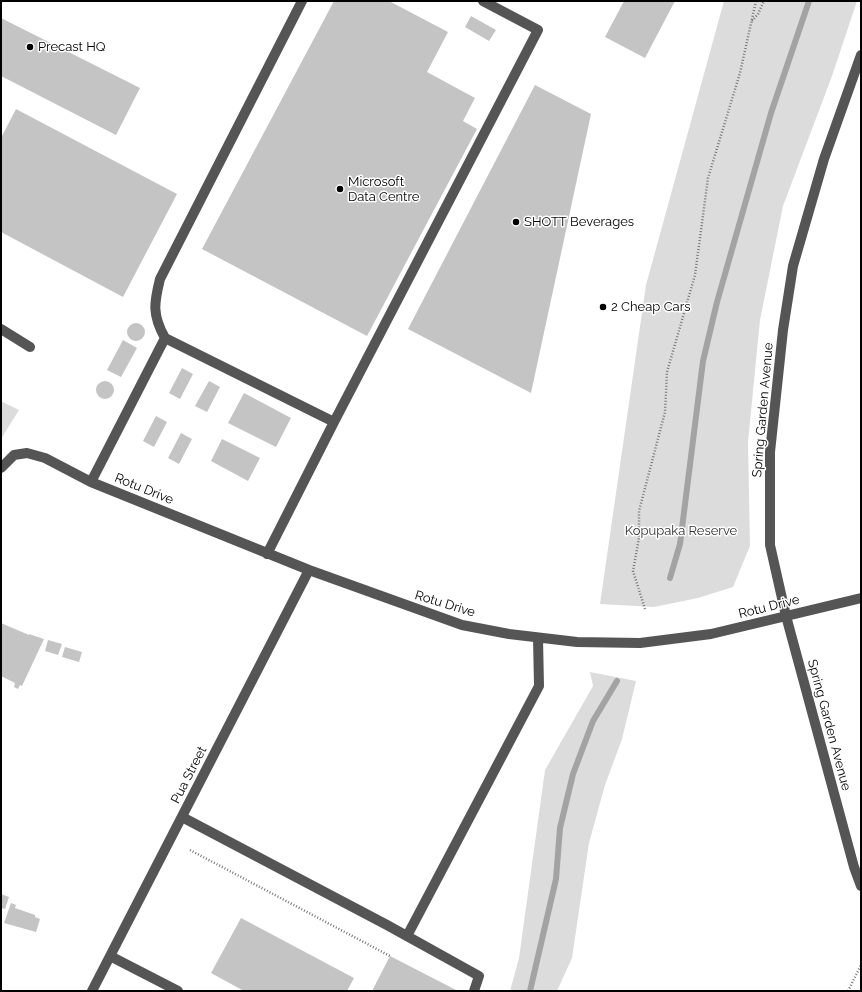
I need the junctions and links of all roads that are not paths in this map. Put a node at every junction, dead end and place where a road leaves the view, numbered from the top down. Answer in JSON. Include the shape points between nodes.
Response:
{"nodes":[{"id":1,"x":302,"y":1,"type":"edge"},
{"id":2,"x":483,"y":1,"type":"edge"},
{"id":3,"x":861,"y":55,"type":"edge"},
{"id":4,"x":1,"y":329,"type":"edge"},
{"id":5,"x":165,"y":338,"type":"junction"},
{"id":6,"x":30,"y":347,"type":"dead end"},
{"id":7,"x":334,"y":422,"type":"junction"},
{"id":8,"x":1,"y":468,"type":"edge"},
{"id":9,"x":91,"y":482,"type":"junction"},
{"id":10,"x":267,"y":554,"type":"junction"},
{"id":11,"x":308,"y":570,"type":"junction"},
{"id":12,"x":861,"y":598,"type":"edge"},
{"id":13,"x":786,"y":616,"type":"junction"},
{"id":14,"x":538,"y":638,"type":"junction"},
{"id":15,"x":182,"y":817,"type":"junction"},
{"id":16,"x":861,"y":886,"type":"edge"},
{"id":17,"x":407,"y":936,"type":"junction"},
{"id":18,"x":110,"y":956,"type":"junction"},
{"id":19,"x":92,"y":991,"type":"edge"},
{"id":20,"x":178,"y":991,"type":"edge"},
{"id":21,"x":474,"y":991,"type":"edge"}],
"edges":[{"from":1,"to":5,"type":"street","via":[[160,279],[154,302],[157,324]]},
{"from":2,"to":7,"type":"street","via":[[538,30]]},
{"from":3,"to":13,"type":"street","name":"Spring Garden Avenue","via":[[808,212],[793,266],[783,330],[770,452],[770,545]]},
{"from":4,"to":6,"type":"street"},
{"from":5,"to":7,"type":"street"},
{"from":5,"to":9,"type":"street"},
{"from":7,"to":10,"type":"street"},
{"from":8,"to":9,"type":"street","name":"Rotu Drive","via":[[14,455],[27,453],[45,458]]},
{"from":9,"to":10,"type":"street","name":"Rotu Drive"},
{"from":10,"to":11,"type":"street","name":"Rotu Drive"},
{"from":11,"to":14,"type":"street","name":"Rotu Drive","via":[[462,625]]},
{"from":11,"to":15,"type":"street","name":"Pua Street"},
{"from":12,"to":13,"type":"street","name":"Rotu Drive"},
{"from":13,"to":14,"type":"street","name":"Rotu Drive","via":[[711,634],[640,643],[577,642]]},
{"from":13,"to":16,"type":"street","name":"Spring Garden Avenue"},
{"from":14,"to":17,"type":"street","via":[[539,686]]},
{"from":15,"to":17,"type":"street"},
{"from":15,"to":18,"type":"street","name":"Pua Street"},
{"from":17,"to":21,"type":"street","via":[[479,976]]},
{"from":18,"to":19,"type":"street","name":"Pua Street"},
{"from":18,"to":20,"type":"street"}]}
